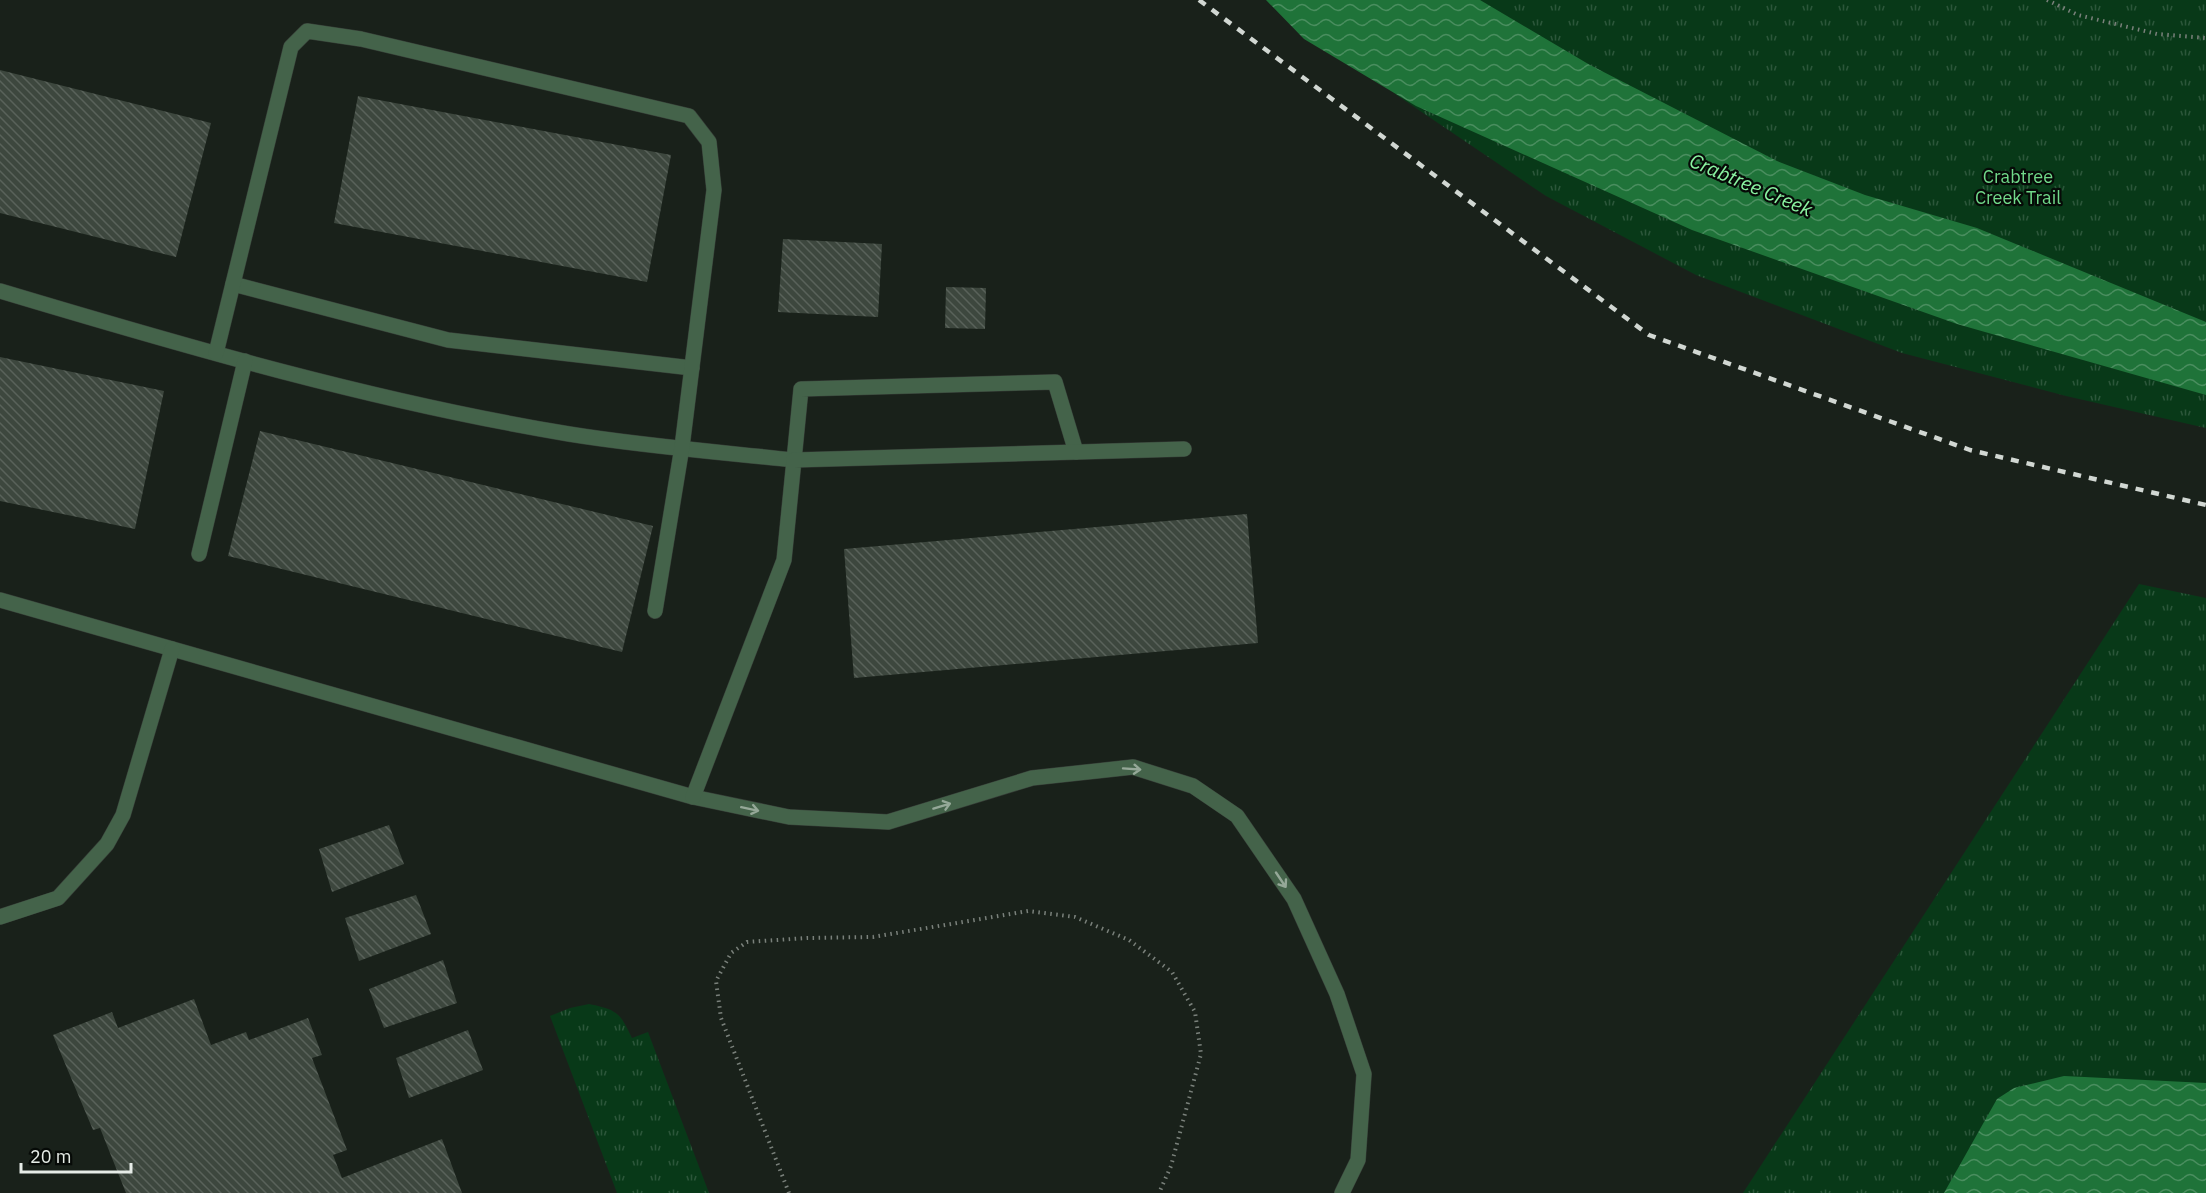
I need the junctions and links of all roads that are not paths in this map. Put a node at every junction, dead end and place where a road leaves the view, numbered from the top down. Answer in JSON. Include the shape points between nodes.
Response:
{"nodes":[{"id":1,"x":233,"y":284,"type":"junction"},
{"id":2,"x":0,"y":291,"type":"edge"},
{"id":3,"x":216,"y":353,"type":"junction"},
{"id":4,"x":245,"y":361,"type":"junction"},
{"id":5,"x":692,"y":368,"type":"junction"},
{"id":6,"x":682,"y":447,"type":"junction"},
{"id":7,"x":1184,"y":449,"type":"dead end"},
{"id":8,"x":1076,"y":452,"type":"junction"},
{"id":9,"x":794,"y":460,"type":"junction"},
{"id":10,"x":199,"y":554,"type":"dead end"},
{"id":11,"x":0,"y":600,"type":"edge"},
{"id":12,"x":655,"y":611,"type":"dead end"},
{"id":13,"x":172,"y":649,"type":"junction"},
{"id":14,"x":693,"y":796,"type":"junction"},
{"id":15,"x":0,"y":917,"type":"edge"},
{"id":16,"x":1342,"y":1193,"type":"edge"}],
"edges":[{"from":1,"to":3,"type":"lane"},
{"from":1,"to":5,"type":"lane","via":[[448,340]]},
{"from":1,"to":5,"type":"lane","via":[[291,47],[307,31],[361,39],[689,116],[710,142],[714,190]]},
{"from":2,"to":3,"type":"lane"},
{"from":3,"to":4,"type":"lane"},
{"from":4,"to":6,"type":"lane","via":[[380,397],[570,434]]},
{"from":4,"to":10,"type":"lane"},
{"from":5,"to":6,"type":"lane"},
{"from":6,"to":9,"type":"lane"},
{"from":6,"to":12,"type":"lane"},
{"from":7,"to":8,"type":"lane"},
{"from":8,"to":9,"type":"lane"},
{"from":8,"to":9,"type":"lane","via":[[1055,382],[801,389]]},
{"from":9,"to":14,"type":"lane","via":[[784,560]]},
{"from":11,"to":13,"type":"lane"},
{"from":13,"to":14,"type":"lane"},
{"from":13,"to":15,"type":"lane","via":[[123,815],[107,844],[58,898]]},
{"from":14,"to":16,"type":"lane","one_way":true,"via":[[789,817],[888,822],[1032,778],[1133,767],[1193,786],[1237,816],[1294,899],[1337,994],[1364,1074],[1358,1160]]}]}
